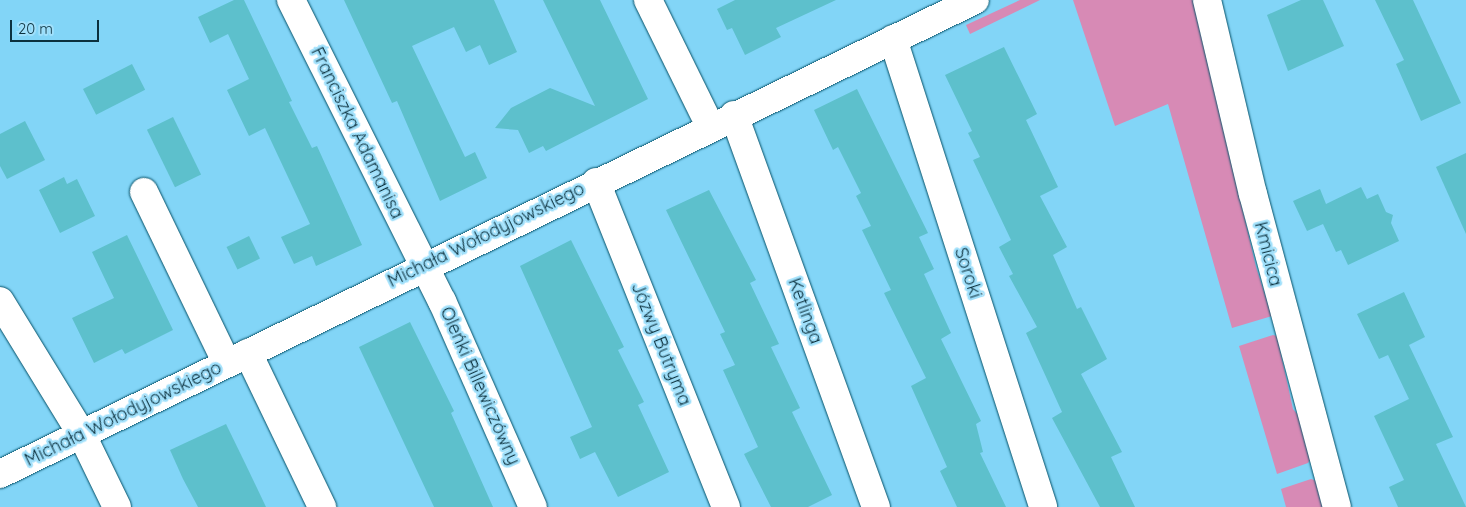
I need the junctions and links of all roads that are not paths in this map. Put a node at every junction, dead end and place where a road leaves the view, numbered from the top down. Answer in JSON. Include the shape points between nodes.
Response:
{"nodes":[{"id":1,"x":291,"y":0,"type":"edge"},
{"id":2,"x":648,"y":0,"type":"edge"},
{"id":3,"x":975,"y":0,"type":"edge"},
{"id":4,"x":1206,"y":0,"type":"edge"},
{"id":5,"x":893,"y":39,"type":"junction"},
{"id":6,"x":722,"y":121,"type":"junction"},
{"id":7,"x":596,"y":182,"type":"junction"},
{"id":8,"x":144,"y":192,"type":"dead end"},
{"id":9,"x":424,"y":266,"type":"junction"},
{"id":10,"x":0,"y":301,"type":"edge"},
{"id":11,"x":237,"y":358,"type":"junction"},
{"id":12,"x":82,"y":435,"type":"junction"},
{"id":13,"x":0,"y":474,"type":"edge"},
{"id":14,"x":117,"y":507,"type":"edge"},
{"id":15,"x":322,"y":507,"type":"edge"},
{"id":16,"x":533,"y":507,"type":"edge"},
{"id":17,"x":726,"y":507,"type":"edge"},
{"id":18,"x":876,"y":507,"type":"edge"},
{"id":19,"x":1043,"y":507,"type":"edge"},
{"id":20,"x":1337,"y":507,"type":"edge"}],
"edges":[{"from":1,"to":9,"type":"street","name":"Franciszka Adamanisa"},
{"from":2,"to":6,"type":"street","name":"Ketlinga"},
{"from":3,"to":5,"type":"street","name":"Michała Wołodyjowskiego"},
{"from":4,"to":20,"type":"street","name":"Kmicica","via":[[1275,280]]},
{"from":5,"to":6,"type":"street","name":"Michała Wołodyjowskiego"},
{"from":5,"to":19,"type":"street","name":"Soroki"},
{"from":6,"to":7,"type":"street","name":"Michała Wołodyjowskiego"},
{"from":6,"to":18,"type":"street","name":"Ketlinga"},
{"from":7,"to":9,"type":"street","name":"Michała Wołodyjowskiego"},
{"from":7,"to":17,"type":"street","name":"Józwy Butryma"},
{"from":8,"to":11,"type":"street"},
{"from":9,"to":11,"type":"street","name":"Michała Wołodyjowskiego"},
{"from":9,"to":16,"type":"street","name":"Oleńki Billewiczówny"},
{"from":10,"to":12,"type":"street"},
{"from":11,"to":12,"type":"street","name":"Michała Wołodyjowskiego"},
{"from":11,"to":15,"type":"street"},
{"from":12,"to":13,"type":"street","name":"Michała Wołodyjowskiego"},
{"from":12,"to":14,"type":"street"}]}
